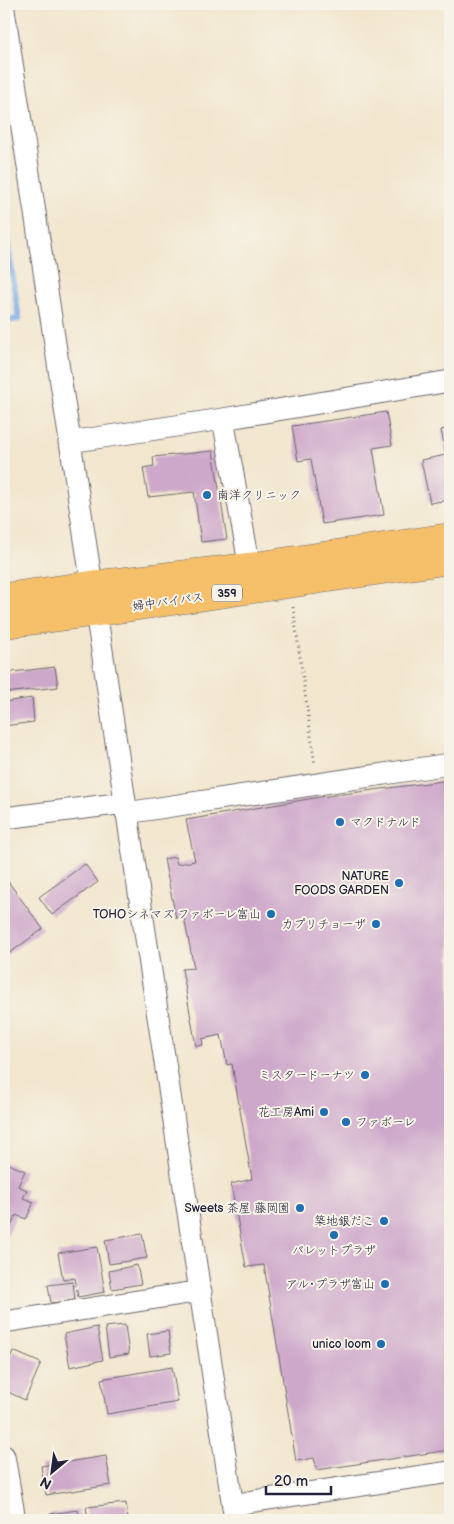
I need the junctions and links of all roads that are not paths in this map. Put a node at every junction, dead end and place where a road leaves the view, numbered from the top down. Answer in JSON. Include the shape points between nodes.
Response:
{"nodes":[{"id":1,"x":4,"y":10,"type":"edge"},
{"id":2,"x":450,"y":381,"type":"edge"},
{"id":3,"x":223,"y":419,"type":"junction"},
{"id":4,"x":69,"y":442,"type":"junction"},
{"id":5,"x":450,"y":537,"type":"edge"},
{"id":6,"x":450,"y":560,"type":"edge"},
{"id":7,"x":249,"y":566,"type":"junction"},
{"id":8,"x":91,"y":585,"type":"junction"},
{"id":9,"x":4,"y":597,"type":"edge"},
{"id":10,"x":97,"y":612,"type":"junction"},
{"id":11,"x":4,"y":624,"type":"edge"},
{"id":12,"x":450,"y":764,"type":"edge"},
{"id":13,"x":125,"y":808,"type":"junction"},
{"id":14,"x":4,"y":818,"type":"edge"},
{"id":15,"x":201,"y":1291,"type":"junction"},
{"id":16,"x":4,"y":1322,"type":"edge"},
{"id":17,"x":4,"y":1456,"type":"edge"},
{"id":18,"x":450,"y":1472,"type":"edge"},
{"id":19,"x":234,"y":1513,"type":"edge"},
{"id":20,"x":15,"y":1520,"type":"edge"}],
"edges":[{"from":1,"to":4,"type":"street"},
{"from":2,"to":3,"type":"street"},
{"from":3,"to":4,"type":"street"},
{"from":3,"to":7,"type":"street"},
{"from":4,"to":8,"type":"street"},
{"from":5,"to":7,"type":"highway","name":"婦中バイパス","number":"359"},
{"from":6,"to":10,"type":"highway","name":"婦中バイパス","number":"359"},
{"from":7,"to":8,"type":"highway","name":"婦中バイパス","number":"359"},
{"from":8,"to":9,"type":"highway","name":"婦中バイパス","number":"359"},
{"from":8,"to":10,"type":"street"},
{"from":10,"to":11,"type":"highway","name":"婦中バイパス","number":"359"},
{"from":10,"to":13,"type":"street"},
{"from":12,"to":13,"type":"street"},
{"from":13,"to":14,"type":"street"},
{"from":13,"to":15,"type":"street"},
{"from":15,"to":16,"type":"street"},
{"from":15,"to":19,"type":"street"},
{"from":17,"to":20,"type":"street"},
{"from":18,"to":19,"type":"street","via":[[273,1498]]}]}
